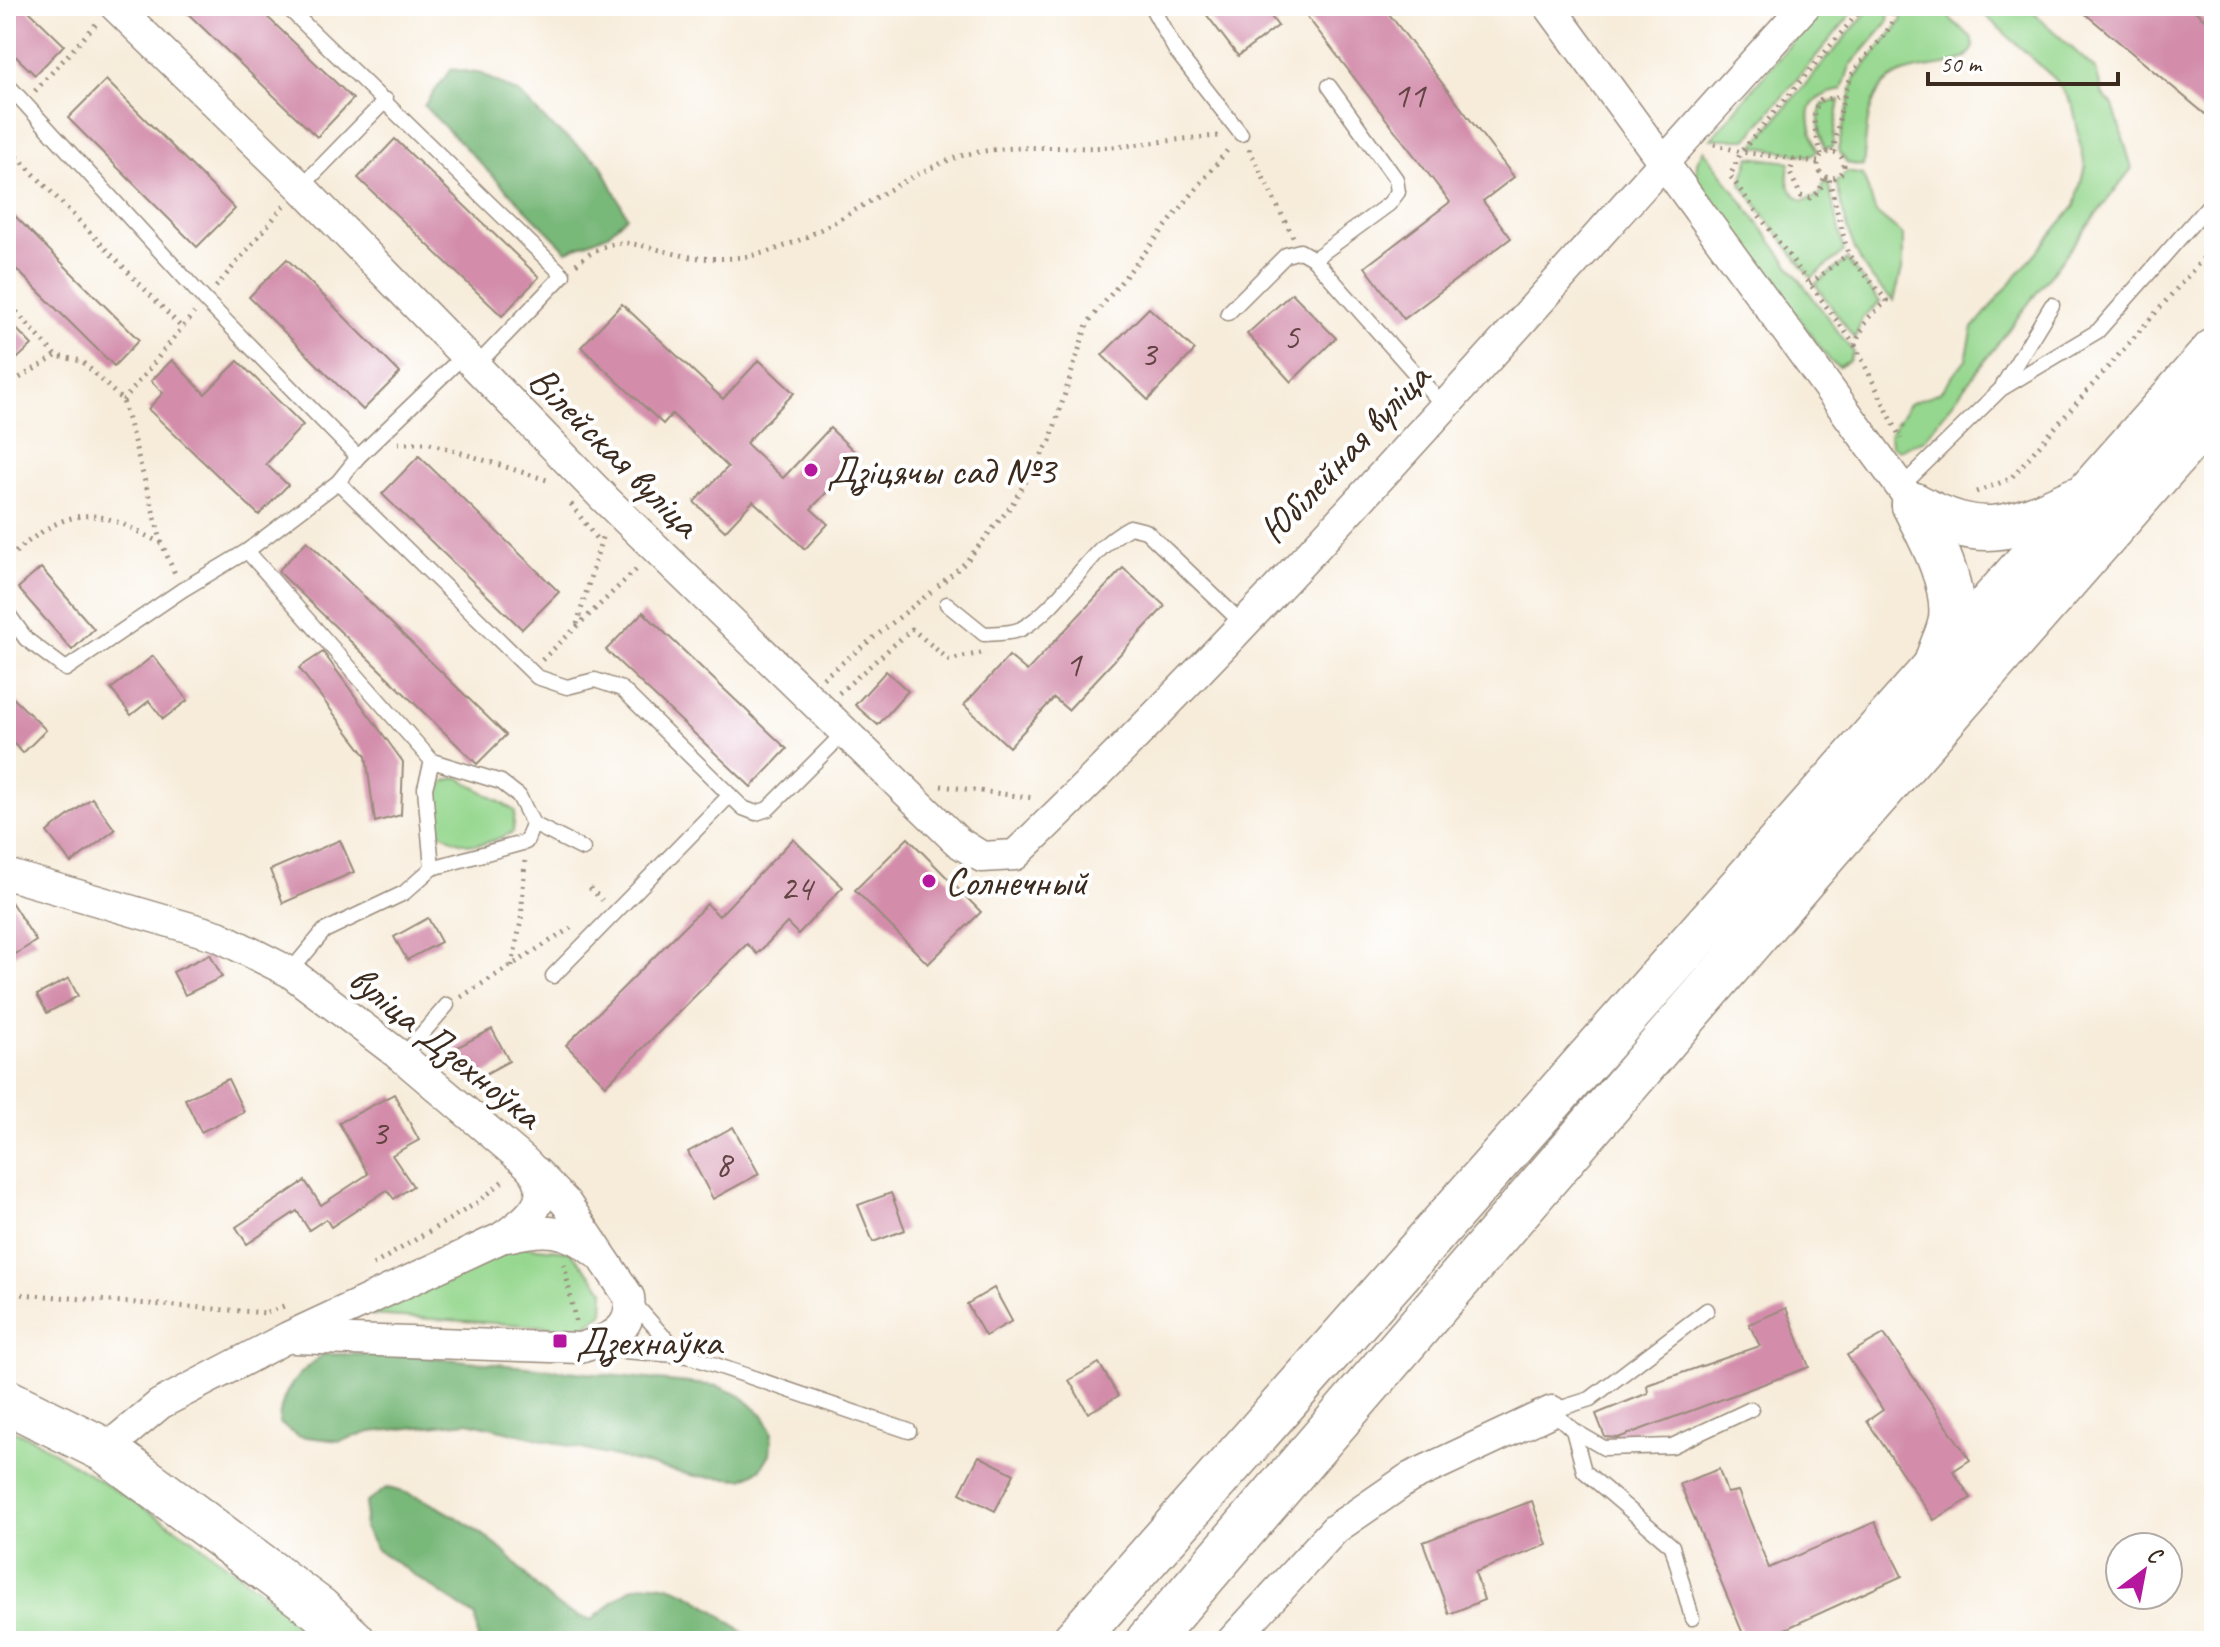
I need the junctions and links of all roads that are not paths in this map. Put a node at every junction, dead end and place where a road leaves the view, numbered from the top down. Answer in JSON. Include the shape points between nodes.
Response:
{"nodes":[{"id":1,"x":286,"y":6,"type":"edge"},
{"id":2,"x":1151,"y":6,"type":"edge"},
{"id":3,"x":1549,"y":6,"type":"edge"},
{"id":4,"x":1805,"y":6,"type":"edge"},
{"id":5,"x":109,"y":11,"type":"edge"},
{"id":6,"x":6,"y":83,"type":"edge"},
{"id":7,"x":1329,"y":86,"type":"dead end"},
{"id":8,"x":386,"y":100,"type":"junction"},
{"id":9,"x":1241,"y":134,"type":"road end"},
{"id":10,"x":1663,"y":161,"type":"junction"},
{"id":11,"x":301,"y":187,"type":"junction"},
{"id":12,"x":2214,"y":199,"type":"edge"},
{"id":13,"x":1314,"y":259,"type":"junction"},
{"id":14,"x":2052,"y":305,"type":"dead end"},
{"id":15,"x":1228,"y":313,"type":"dead end"},
{"id":16,"x":2214,"y":351,"type":"edge"},
{"id":17,"x":468,"y":363,"type":"junction"},
{"id":18,"x":2001,"y":389,"type":"junction"},
{"id":19,"x":1443,"y":405,"type":"junction"},
{"id":20,"x":2214,"y":411,"type":"edge"},
{"id":21,"x":358,"y":457,"type":"junction"},
{"id":22,"x":338,"y":482,"type":"junction"},
{"id":23,"x":1915,"y":494,"type":"junction"},
{"id":24,"x":2088,"y":494,"type":"junction"},
{"id":25,"x":247,"y":551,"type":"junction"},
{"id":26,"x":947,"y":604,"type":"dead end"},
{"id":27,"x":6,"y":611,"type":"edge"},
{"id":28,"x":1242,"y":623,"type":"junction"},
{"id":29,"x":1935,"y":667,"type":"junction"},
{"id":30,"x":845,"y":732,"type":"junction"},
{"id":31,"x":432,"y":761,"type":"junction"},
{"id":32,"x":1078,"y":794,"type":"joint"},
{"id":33,"x":730,"y":795,"type":"junction"},
{"id":34,"x":533,"y":824,"type":"junction"},
{"id":35,"x":583,"y":849,"type":"dead end"},
{"id":36,"x":432,"y":868,"type":"junction"},
{"id":37,"x":6,"y":874,"type":"edge"},
{"id":38,"x":290,"y":972,"type":"junction"},
{"id":39,"x":553,"y":976,"type":"dead end"},
{"id":40,"x":447,"y":1005,"type":"road end"},
{"id":41,"x":402,"y":1057,"type":"junction"},
{"id":42,"x":524,"y":1173,"type":"junction"},
{"id":43,"x":501,"y":1238,"type":"junction"},
{"id":44,"x":604,"y":1259,"type":"junction"},
{"id":45,"x":629,"y":1297,"type":"junction"},
{"id":46,"x":1707,"y":1310,"type":"dead end"},
{"id":47,"x":288,"y":1337,"type":"junction"},
{"id":48,"x":580,"y":1348,"type":"junction"},
{"id":49,"x":689,"y":1356,"type":"junction"},
{"id":50,"x":6,"y":1401,"type":"edge"},
{"id":51,"x":1751,"y":1409,"type":"dead end"},
{"id":52,"x":1562,"y":1421,"type":"junction"},
{"id":53,"x":909,"y":1431,"type":"dead end"},
{"id":54,"x":105,"y":1450,"type":"junction"},
{"id":55,"x":1692,"y":1618,"type":"dead end"},
{"id":56,"x":353,"y":1641,"type":"edge"},
{"id":57,"x":1074,"y":1641,"type":"edge"},
{"id":58,"x":1148,"y":1641,"type":"edge"},
{"id":59,"x":1232,"y":1641,"type":"edge"}],
"edges":[{"from":1,"to":8,"type":"lane"},
{"from":2,"to":9,"type":"lane","via":[[1176,51]]},
{"from":3,"to":10,"type":"street"},
{"from":4,"to":10,"type":"street","name":"Юбілейная вуліца"},
{"from":5,"to":11,"type":"street","name":"Вілейская вуліца"},
{"from":6,"to":21,"type":"lane"},
{"from":7,"to":13,"type":"lane","via":[[1396,179],[1398,192]]},
{"from":8,"to":11,"type":"lane"},
{"from":8,"to":17,"type":"lane","via":[[563,275]]},
{"from":10,"to":19,"type":"street","name":"Юбілейная вуліца"},
{"from":10,"to":23,"type":"street"},
{"from":11,"to":17,"type":"street","name":"Вілейская вуліца"},
{"from":12,"to":18,"type":"lane","via":[[2098,331]]},
{"from":13,"to":15,"type":"lane","via":[[1300,251],[1286,255]]},
{"from":13,"to":19,"type":"lane"},
{"from":14,"to":18,"type":"lane"},
{"from":16,"to":24,"type":"highway"},
{"from":17,"to":21,"type":"lane"},
{"from":17,"to":30,"type":"street","name":"Вілейская вуліца"},
{"from":18,"to":23,"type":"lane"},
{"from":19,"to":28,"type":"street","name":"Юбілейная вуліца"},
{"from":20,"to":58,"type":"highway"},
{"from":21,"to":22,"type":"lane"},
{"from":22,"to":25,"type":"lane"},
{"from":22,"to":33,"type":"lane","via":[[537,677],[567,687],[595,680],[622,689]]},
{"from":23,"to":24,"type":"highway","via":[[1951,524],[1977,529],[2011,527]]},
{"from":23,"to":29,"type":"highway","via":[[1951,602],[1951,621]]},
{"from":24,"to":29,"type":"highway"},
{"from":25,"to":27,"type":"lane","via":[[66,669],[26,639]]},
{"from":25,"to":31,"type":"lane"},
{"from":26,"to":28,"type":"lane","via":[[984,634],[1019,630],[1041,614],[1114,536],[1130,527],[1146,531]]},
{"from":28,"to":32,"type":"street","name":"Юбілейная вуліца"},
{"from":29,"to":57,"type":"highway"},
{"from":30,"to":32,"type":"street","name":"Вілейская вуліца","via":[[958,842],[982,857],[1015,855]]},
{"from":30,"to":33,"type":"lane","via":[[768,809],[756,813]]},
{"from":31,"to":34,"type":"lane","via":[[501,782],[519,796]]},
{"from":31,"to":36,"type":"lane","via":[[425,788]]},
{"from":33,"to":39,"type":"lane"},
{"from":34,"to":35,"type":"lane"},
{"from":34,"to":36,"type":"lane","via":[[526,842]]},
{"from":36,"to":38,"type":"lane","via":[[404,893],[324,931]]},
{"from":37,"to":38,"type":"street","name":"вуліца Дзехноўка","via":[[218,936]]},
{"from":38,"to":41,"type":"street","name":"вуліца Дзехноўка"},
{"from":40,"to":41,"type":"lane"},
{"from":41,"to":42,"type":"street","name":"вуліца Дзехноўка"},
{"from":42,"to":43,"type":"street","name":"вуліца Дзехноўка","via":[[541,1192],[536,1209]]},
{"from":42,"to":44,"type":"street","via":[[566,1203]]},
{"from":43,"to":44,"type":"street","via":[[555,1232],[577,1239]]},
{"from":43,"to":47,"type":"street","name":"вуліца Дзехноўка"},
{"from":44,"to":45,"type":"street"},
{"from":45,"to":48,"type":"street","via":[[625,1327],[611,1338]]},
{"from":45,"to":49,"type":"lane"},
{"from":46,"to":52,"type":"lane"},
{"from":47,"to":48,"type":"street"},
{"from":47,"to":54,"type":"street","name":"вуліца Дзехноўка","via":[[160,1404]]},
{"from":48,"to":49,"type":"lane"},
{"from":49,"to":53,"type":"lane"},
{"from":50,"to":54,"type":"highway"},
{"from":51,"to":52,"type":"lane","via":[[1672,1446],[1604,1448]]},
{"from":52,"to":55,"type":"lane","via":[[1584,1471],[1672,1546]]},
{"from":52,"to":59,"type":"street","via":[[1409,1478],[1335,1529]]},
{"from":54,"to":56,"type":"highway","via":[[307,1599]]}]}
